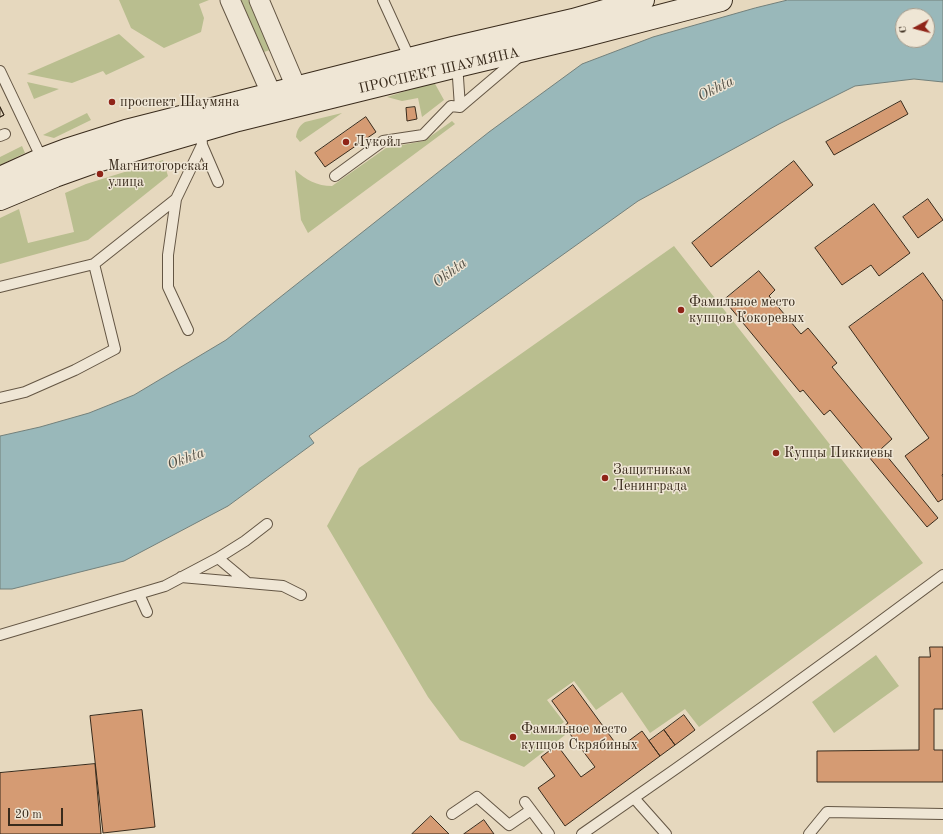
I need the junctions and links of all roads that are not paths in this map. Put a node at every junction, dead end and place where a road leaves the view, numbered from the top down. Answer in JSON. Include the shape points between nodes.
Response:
{"nodes":[{"id":1,"x":230,"y":0,"type":"edge"},
{"id":2,"x":259,"y":0,"type":"edge"},
{"id":3,"x":383,"y":0,"type":"edge"},
{"id":4,"x":643,"y":0,"type":"edge"},
{"id":5,"x":721,"y":0,"type":"edge"},
{"id":6,"x":528,"y":50,"type":"junction"},
{"id":7,"x":455,"y":57,"type":"junction"},
{"id":8,"x":410,"y":59,"type":"junction"},
{"id":9,"x":0,"y":71,"type":"edge"},
{"id":10,"x":296,"y":87,"type":"junction"},
{"id":11,"x":271,"y":93,"type":"junction"},
{"id":12,"x":460,"y":107,"type":"junction"},
{"id":13,"x":288,"y":108,"type":"junction"},
{"id":14,"x":200,"y":129,"type":"junction"},
{"id":15,"x":42,"y":159,"type":"junction"},
{"id":16,"x":335,"y":176,"type":"dead end"},
{"id":17,"x":0,"y":178,"type":"edge"},
{"id":18,"x":218,"y":182,"type":"dead end"},
{"id":19,"x":0,"y":199,"type":"edge"},
{"id":20,"x":176,"y":199,"type":"junction"},
{"id":21,"x":94,"y":264,"type":"junction"},
{"id":22,"x":0,"y":287,"type":"edge"},
{"id":23,"x":188,"y":330,"type":"dead end"},
{"id":24,"x":0,"y":398,"type":"edge"},
{"id":25,"x":267,"y":524,"type":"dead end"},
{"id":26,"x":218,"y":558,"type":"junction"},
{"id":27,"x":943,"y":575,"type":"edge"},
{"id":28,"x":182,"y":577,"type":"junction"},
{"id":29,"x":249,"y":584,"type":"junction"},
{"id":30,"x":139,"y":594,"type":"junction"},
{"id":31,"x":301,"y":595,"type":"dead end"},
{"id":32,"x":147,"y":612,"type":"dead end"},
{"id":33,"x":0,"y":635,"type":"edge"},
{"id":34,"x":634,"y":798,"type":"junction"},
{"id":35,"x":452,"y":814,"type":"dead end"},
{"id":36,"x":943,"y":814,"type":"edge"},
{"id":37,"x":549,"y":834,"type":"edge"},
{"id":38,"x":582,"y":834,"type":"edge"},
{"id":39,"x":666,"y":834,"type":"edge"},
{"id":40,"x":809,"y":834,"type":"edge"}],
"edges":[{"from":1,"to":11,"type":"street"},
{"from":2,"to":10,"type":"street"},
{"from":3,"to":8,"type":"lane"},
{"from":4,"to":7,"type":"street","name":"ПРОСПЕКТ ШАУМЯНА"},
{"from":5,"to":6,"type":"street","name":"ПРОСПЕКТ ШАУМЯНА"},
{"from":6,"to":7,"type":"street","name":"ПРОСПЕКТ ШАУМЯНА"},
{"from":6,"to":12,"type":"lane"},
{"from":7,"to":8,"type":"street","name":"ПРОСПЕКТ ШАУМЯНА"},
{"from":7,"to":12,"type":"lane"},
{"from":7,"to":13,"type":"street","name":"ПРОСПЕКТ ШАУМЯНА"},
{"from":8,"to":10,"type":"street","name":"ПРОСПЕКТ ШАУМЯНА"},
{"from":9,"to":15,"type":"lane"},
{"from":10,"to":11,"type":"street","name":"ПРОСПЕКТ ШАУМЯНА"},
{"from":10,"to":13,"type":"street"},
{"from":11,"to":13,"type":"street"},
{"from":11,"to":14,"type":"street","name":"ПРОСПЕКТ ШАУМЯНА"},
{"from":12,"to":16,"type":"lane","via":[[452,106],[423,135],[383,141]]},
{"from":13,"to":14,"type":"street","name":"ПРОСПЕКТ ШАУМЯНА"},
{"from":14,"to":15,"type":"street","name":"ПРОСПЕКТ ШАУМЯНА","via":[[92,141]]},
{"from":14,"to":18,"type":"lane"},
{"from":14,"to":19,"type":"street","name":"ПРОСПЕКТ ШАУМЯНА","via":[[97,161]]},
{"from":14,"to":20,"type":"lane"},
{"from":15,"to":17,"type":"street","name":"ПРОСПЕКТ ШАУМЯНА"},
{"from":20,"to":21,"type":"lane"},
{"from":20,"to":23,"type":"lane","via":[[168,255],[168,287]]},
{"from":21,"to":22,"type":"lane"},
{"from":21,"to":24,"type":"lane","via":[[115,349],[25,392]]},
{"from":25,"to":26,"type":"lane"},
{"from":26,"to":28,"type":"lane"},
{"from":26,"to":29,"type":"lane"},
{"from":27,"to":34,"type":"lane","via":[[800,681]]},
{"from":28,"to":29,"type":"lane"},
{"from":28,"to":30,"type":"lane","via":[[165,586]]},
{"from":29,"to":31,"type":"lane","via":[[283,586]]},
{"from":30,"to":32,"type":"lane"},
{"from":30,"to":33,"type":"lane"},
{"from":34,"to":38,"type":"lane"},
{"from":34,"to":39,"type":"lane"},
{"from":35,"to":37,"type":"lane","via":[[476,797],[509,826],[528,806]]},
{"from":36,"to":40,"type":"lane","via":[[827,812]]}]}
